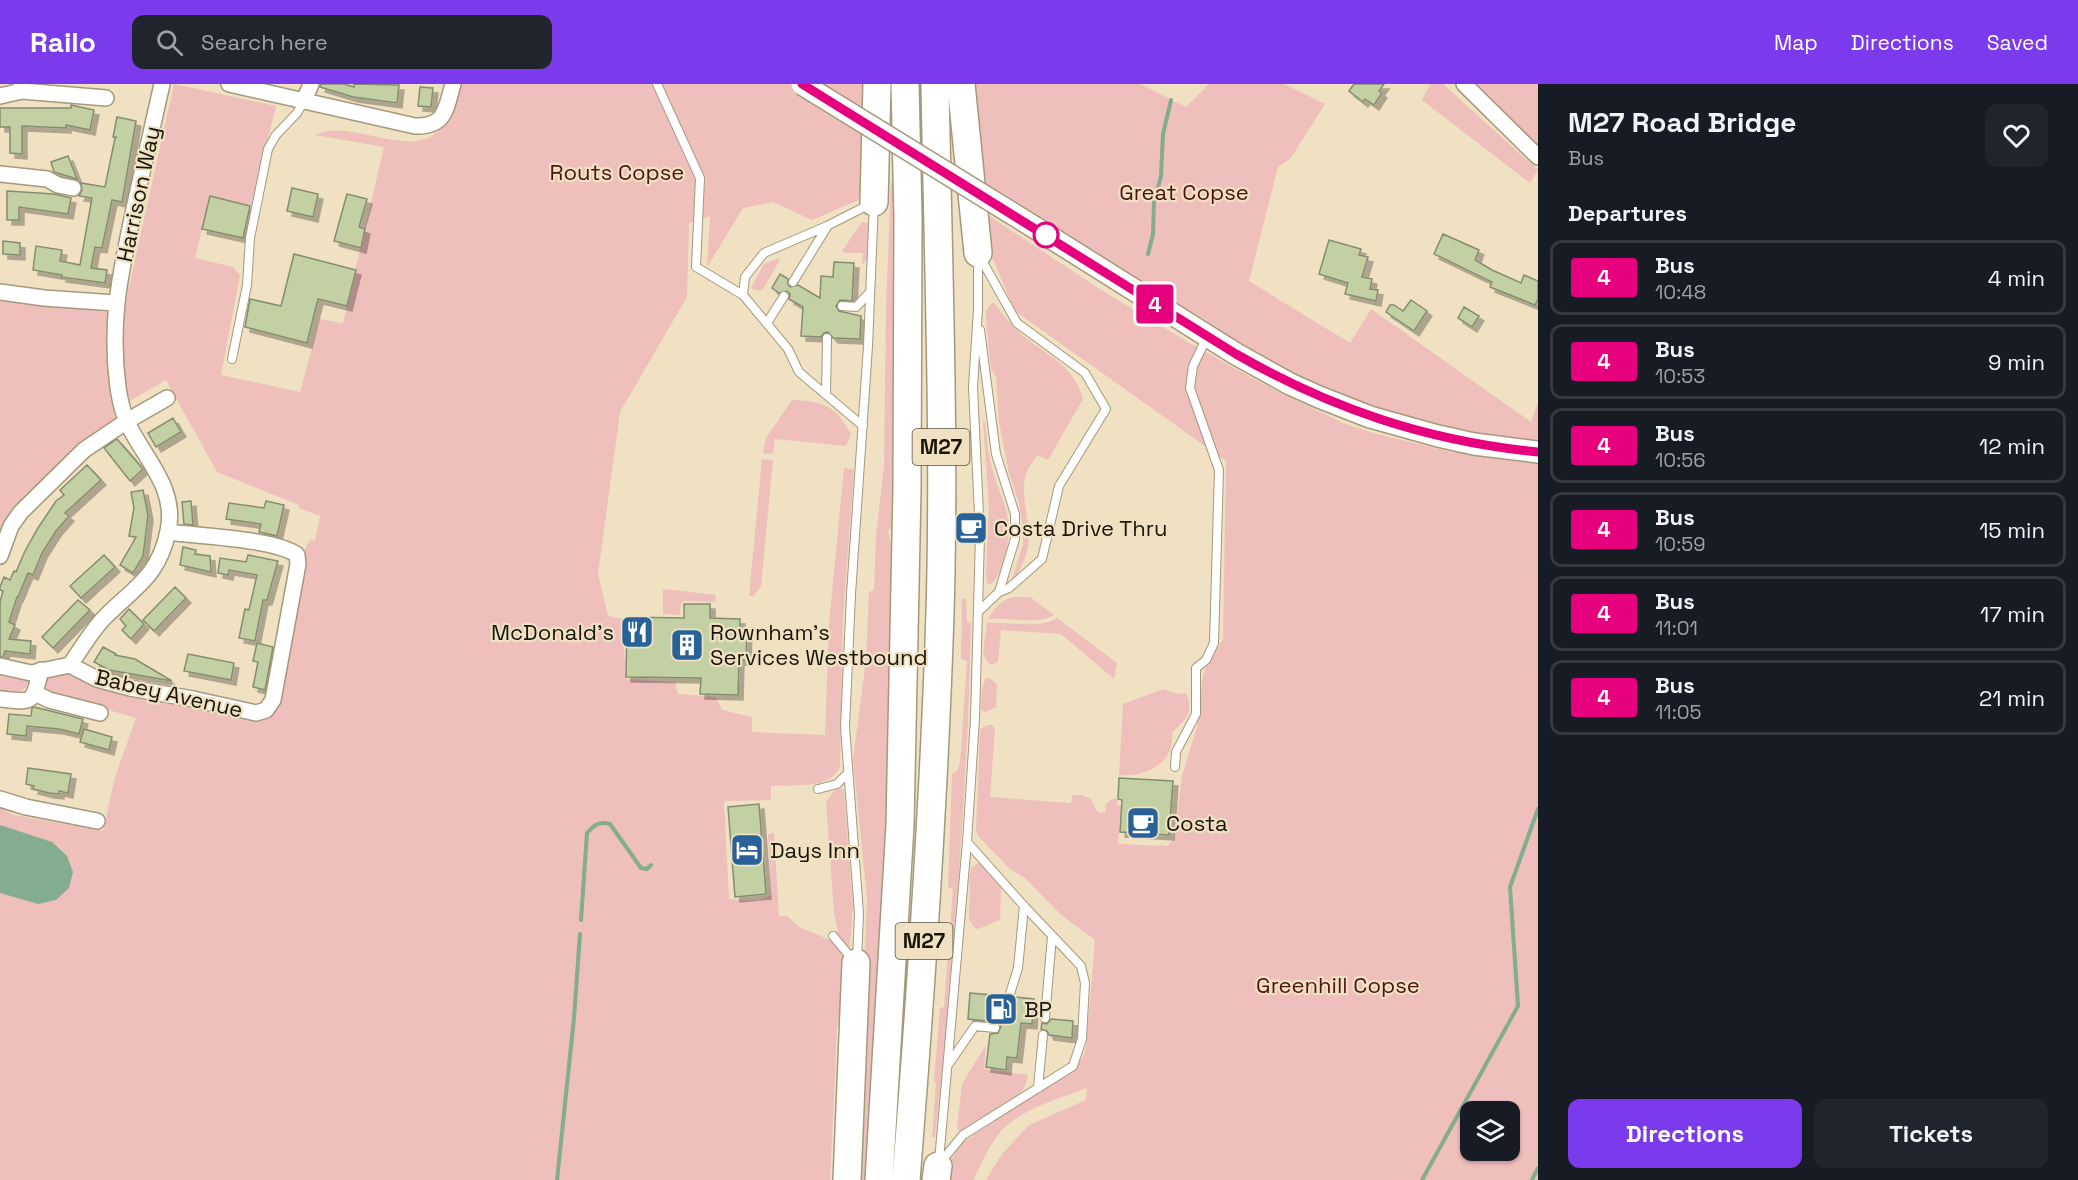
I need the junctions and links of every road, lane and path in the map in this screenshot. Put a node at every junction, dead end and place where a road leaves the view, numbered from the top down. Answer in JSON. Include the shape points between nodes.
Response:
{"nodes":[{"id":1,"x":162,"y":84,"type":"edge"},
{"id":2,"x":229,"y":84,"type":"edge"},
{"id":3,"x":311,"y":84,"type":"edge"},
{"id":4,"x":453,"y":84,"type":"edge"},
{"id":5,"x":657,"y":84,"type":"edge"},
{"id":6,"x":802,"y":84,"type":"edge"},
{"id":7,"x":877,"y":84,"type":"edge"},
{"id":8,"x":905,"y":84,"type":"edge"},
{"id":9,"x":935,"y":84,"type":"edge"},
{"id":10,"x":962,"y":84,"type":"edge"},
{"id":11,"x":1464,"y":84,"type":"edge"},
{"id":12,"x":21,"y":87,"type":"edge"},
{"id":13,"x":0,"y":96,"type":"edge"},
{"id":14,"x":106,"y":98,"type":"dead end"},
{"id":15,"x":304,"y":101,"type":"junction"},
{"id":16,"x":1538,"y":158,"type":"edge"},
{"id":17,"x":0,"y":174,"type":"edge"},
{"id":18,"x":72,"y":188,"type":"dead end"},
{"id":19,"x":873,"y":202,"type":"junction"},
{"id":20,"x":827,"y":226,"type":"junction"},
{"id":21,"x":978,"y":253,"type":"junction"},
{"id":22,"x":793,"y":282,"type":"dead end"},
{"id":23,"x":0,"y":292,"type":"edge"},
{"id":24,"x":870,"y":292,"type":"junction"},
{"id":25,"x":743,"y":295,"type":"junction"},
{"id":26,"x":784,"y":296,"type":"dead end"},
{"id":27,"x":115,"y":303,"type":"junction"},
{"id":28,"x":842,"y":306,"type":"dead end"},
{"id":29,"x":978,"y":309,"type":"junction"},
{"id":30,"x":767,"y":323,"type":"junction"},
{"id":31,"x":1207,"y":335,"type":"junction"},
{"id":32,"x":827,"y":338,"type":"dead end"},
{"id":33,"x":232,"y":359,"type":"dead end"},
{"id":34,"x":826,"y":394,"type":"junction"},
{"id":35,"x":167,"y":398,"type":"dead end"},
{"id":36,"x":127,"y":421,"type":"junction"},
{"id":37,"x":863,"y":426,"type":"junction"},
{"id":38,"x":1538,"y":452,"type":"edge"},
{"id":39,"x":168,"y":532,"type":"junction"},
{"id":40,"x":0,"y":556,"type":"edge"},
{"id":41,"x":999,"y":592,"type":"junction"},
{"id":42,"x":980,"y":610,"type":"junction"},
{"id":43,"x":70,"y":664,"type":"junction"},
{"id":44,"x":0,"y":666,"type":"edge"},
{"id":45,"x":41,"y":670,"type":"junction"},
{"id":46,"x":35,"y":693,"type":"junction"},
{"id":47,"x":0,"y":699,"type":"edge"},
{"id":48,"x":100,"y":712,"type":"dead end"},
{"id":49,"x":1176,"y":767,"type":"dead end"},
{"id":50,"x":848,"y":773,"type":"junction"},
{"id":51,"x":818,"y":789,"type":"dead end"},
{"id":52,"x":0,"y":799,"type":"edge"},
{"id":53,"x":97,"y":821,"type":"dead end"},
{"id":54,"x":968,"y":842,"type":"junction"},
{"id":55,"x":1024,"y":906,"type":"junction"},
{"id":56,"x":833,"y":936,"type":"dead end"},
{"id":57,"x":1052,"y":936,"type":"junction"},
{"id":58,"x":856,"y":963,"type":"junction"},
{"id":59,"x":1009,"y":997,"type":"dead end"},
{"id":60,"x":1046,"y":1018,"type":"dead end"},
{"id":61,"x":996,"y":1028,"type":"dead end"},
{"id":62,"x":1043,"y":1035,"type":"dead end"},
{"id":63,"x":948,"y":1066,"type":"junction"},
{"id":64,"x":1038,"y":1088,"type":"junction"},
{"id":65,"x":937,"y":1173,"type":"edge"},
{"id":66,"x":847,"y":1180,"type":"edge"},
{"id":67,"x":879,"y":1180,"type":"edge"},
{"id":68,"x":906,"y":1180,"type":"edge"}],
"edges":[{"from":1,"to":27,"type":"street","name":"Harrison Way"},
{"from":2,"to":15,"type":"street"},
{"from":3,"to":15,"type":"street"},
{"from":4,"to":15,"type":"street","via":[[445,114],[426,127]]},
{"from":5,"to":25,"type":"lane","via":[[699,178],[696,267]]},
{"from":6,"to":31,"type":"street","bridge":true},
{"from":7,"to":19,"type":"highway"},
{"from":8,"to":67,"type":"highway","number":"M27","via":[[907,489],[900,813]]},
{"from":9,"to":68,"type":"highway","number":"M27","via":[[941,396],[940,612],[923,965]]},
{"from":10,"to":21,"type":"highway"},
{"from":11,"to":16,"type":"street"},
{"from":12,"to":13,"type":"street"},
{"from":12,"to":14,"type":"street"},
{"from":15,"to":33,"type":"lane","via":[[268,149]]},
{"from":17,"to":18,"type":"street","via":[[47,179]]},
{"from":19,"to":20,"type":"lane"},
{"from":19,"to":24,"type":"lane"},
{"from":20,"to":22,"type":"lane"},
{"from":20,"to":25,"type":"lane","via":[[764,253],[745,277]]},
{"from":21,"to":29,"type":"lane"},
{"from":21,"to":41,"type":"lane","via":[[1017,323],[1085,373],[1106,408],[1059,486],[1042,559],[1010,588]]},
{"from":23,"to":27,"type":"street"},
{"from":24,"to":28,"type":"lane","via":[[856,307]]},
{"from":24,"to":37,"type":"lane"},
{"from":25,"to":30,"type":"lane"},
{"from":26,"to":30,"type":"lane"},
{"from":27,"to":36,"type":"street","name":"Harrison Way","via":[[118,392]]},
{"from":29,"to":41,"type":"lane","via":[[996,454],[1015,514],[1015,539]]},
{"from":29,"to":42,"type":"lane","via":[[973,387]]},
{"from":30,"to":34,"type":"lane","via":[[788,349],[799,372]]},
{"from":31,"to":38,"type":"street","via":[[1290,384],[1351,410],[1438,436]]},
{"from":31,"to":49,"type":"lane","via":[[1193,366],[1190,388],[1219,470],[1214,643],[1206,660],[1196,668],[1196,714],[1176,752]]},
{"from":32,"to":34,"type":"lane"},
{"from":34,"to":37,"type":"lane"},
{"from":35,"to":36,"type":"street"},
{"from":36,"to":39,"type":"street","name":"Harrison Way","via":[[157,470],[168,499]]},
{"from":36,"to":40,"type":"street","via":[[84,450],[21,512]]},
{"from":37,"to":50,"type":"lane","via":[[845,727]]},
{"from":39,"to":43,"type":"street","name":"Harrison Way","via":[[154,570],[104,618]]},
{"from":39,"to":43,"type":"street","name":"Babey Avenue","via":[[246,541],[289,549],[297,555],[273,700],[266,710],[256,713],[130,688],[97,679]]},
{"from":41,"to":42,"type":"lane"},
{"from":42,"to":54,"type":"lane"},
{"from":43,"to":45,"type":"street"},
{"from":44,"to":45,"type":"street","via":[[31,673]]},
{"from":45,"to":46,"type":"street"},
{"from":46,"to":47,"type":"street","via":[[21,702]]},
{"from":46,"to":48,"type":"street"},
{"from":50,"to":51,"type":"lane","via":[[837,784]]},
{"from":50,"to":58,"type":"lane","via":[[859,914]]},
{"from":52,"to":53,"type":"street"},
{"from":54,"to":55,"type":"lane"},
{"from":54,"to":63,"type":"lane"},
{"from":55,"to":57,"type":"lane"},
{"from":55,"to":59,"type":"lane","via":[[1018,968]]},
{"from":56,"to":58,"type":"lane"},
{"from":57,"to":60,"type":"lane"},
{"from":57,"to":64,"type":"lane","via":[[1081,966],[1085,983],[1082,1039],[1073,1066]]},
{"from":58,"to":66,"type":"highway"},
{"from":61,"to":63,"type":"lane","via":[[975,1026]]},
{"from":62,"to":64,"type":"lane"},
{"from":63,"to":65,"type":"lane"},
{"from":64,"to":65,"type":"lane","via":[[963,1135]]}]}
